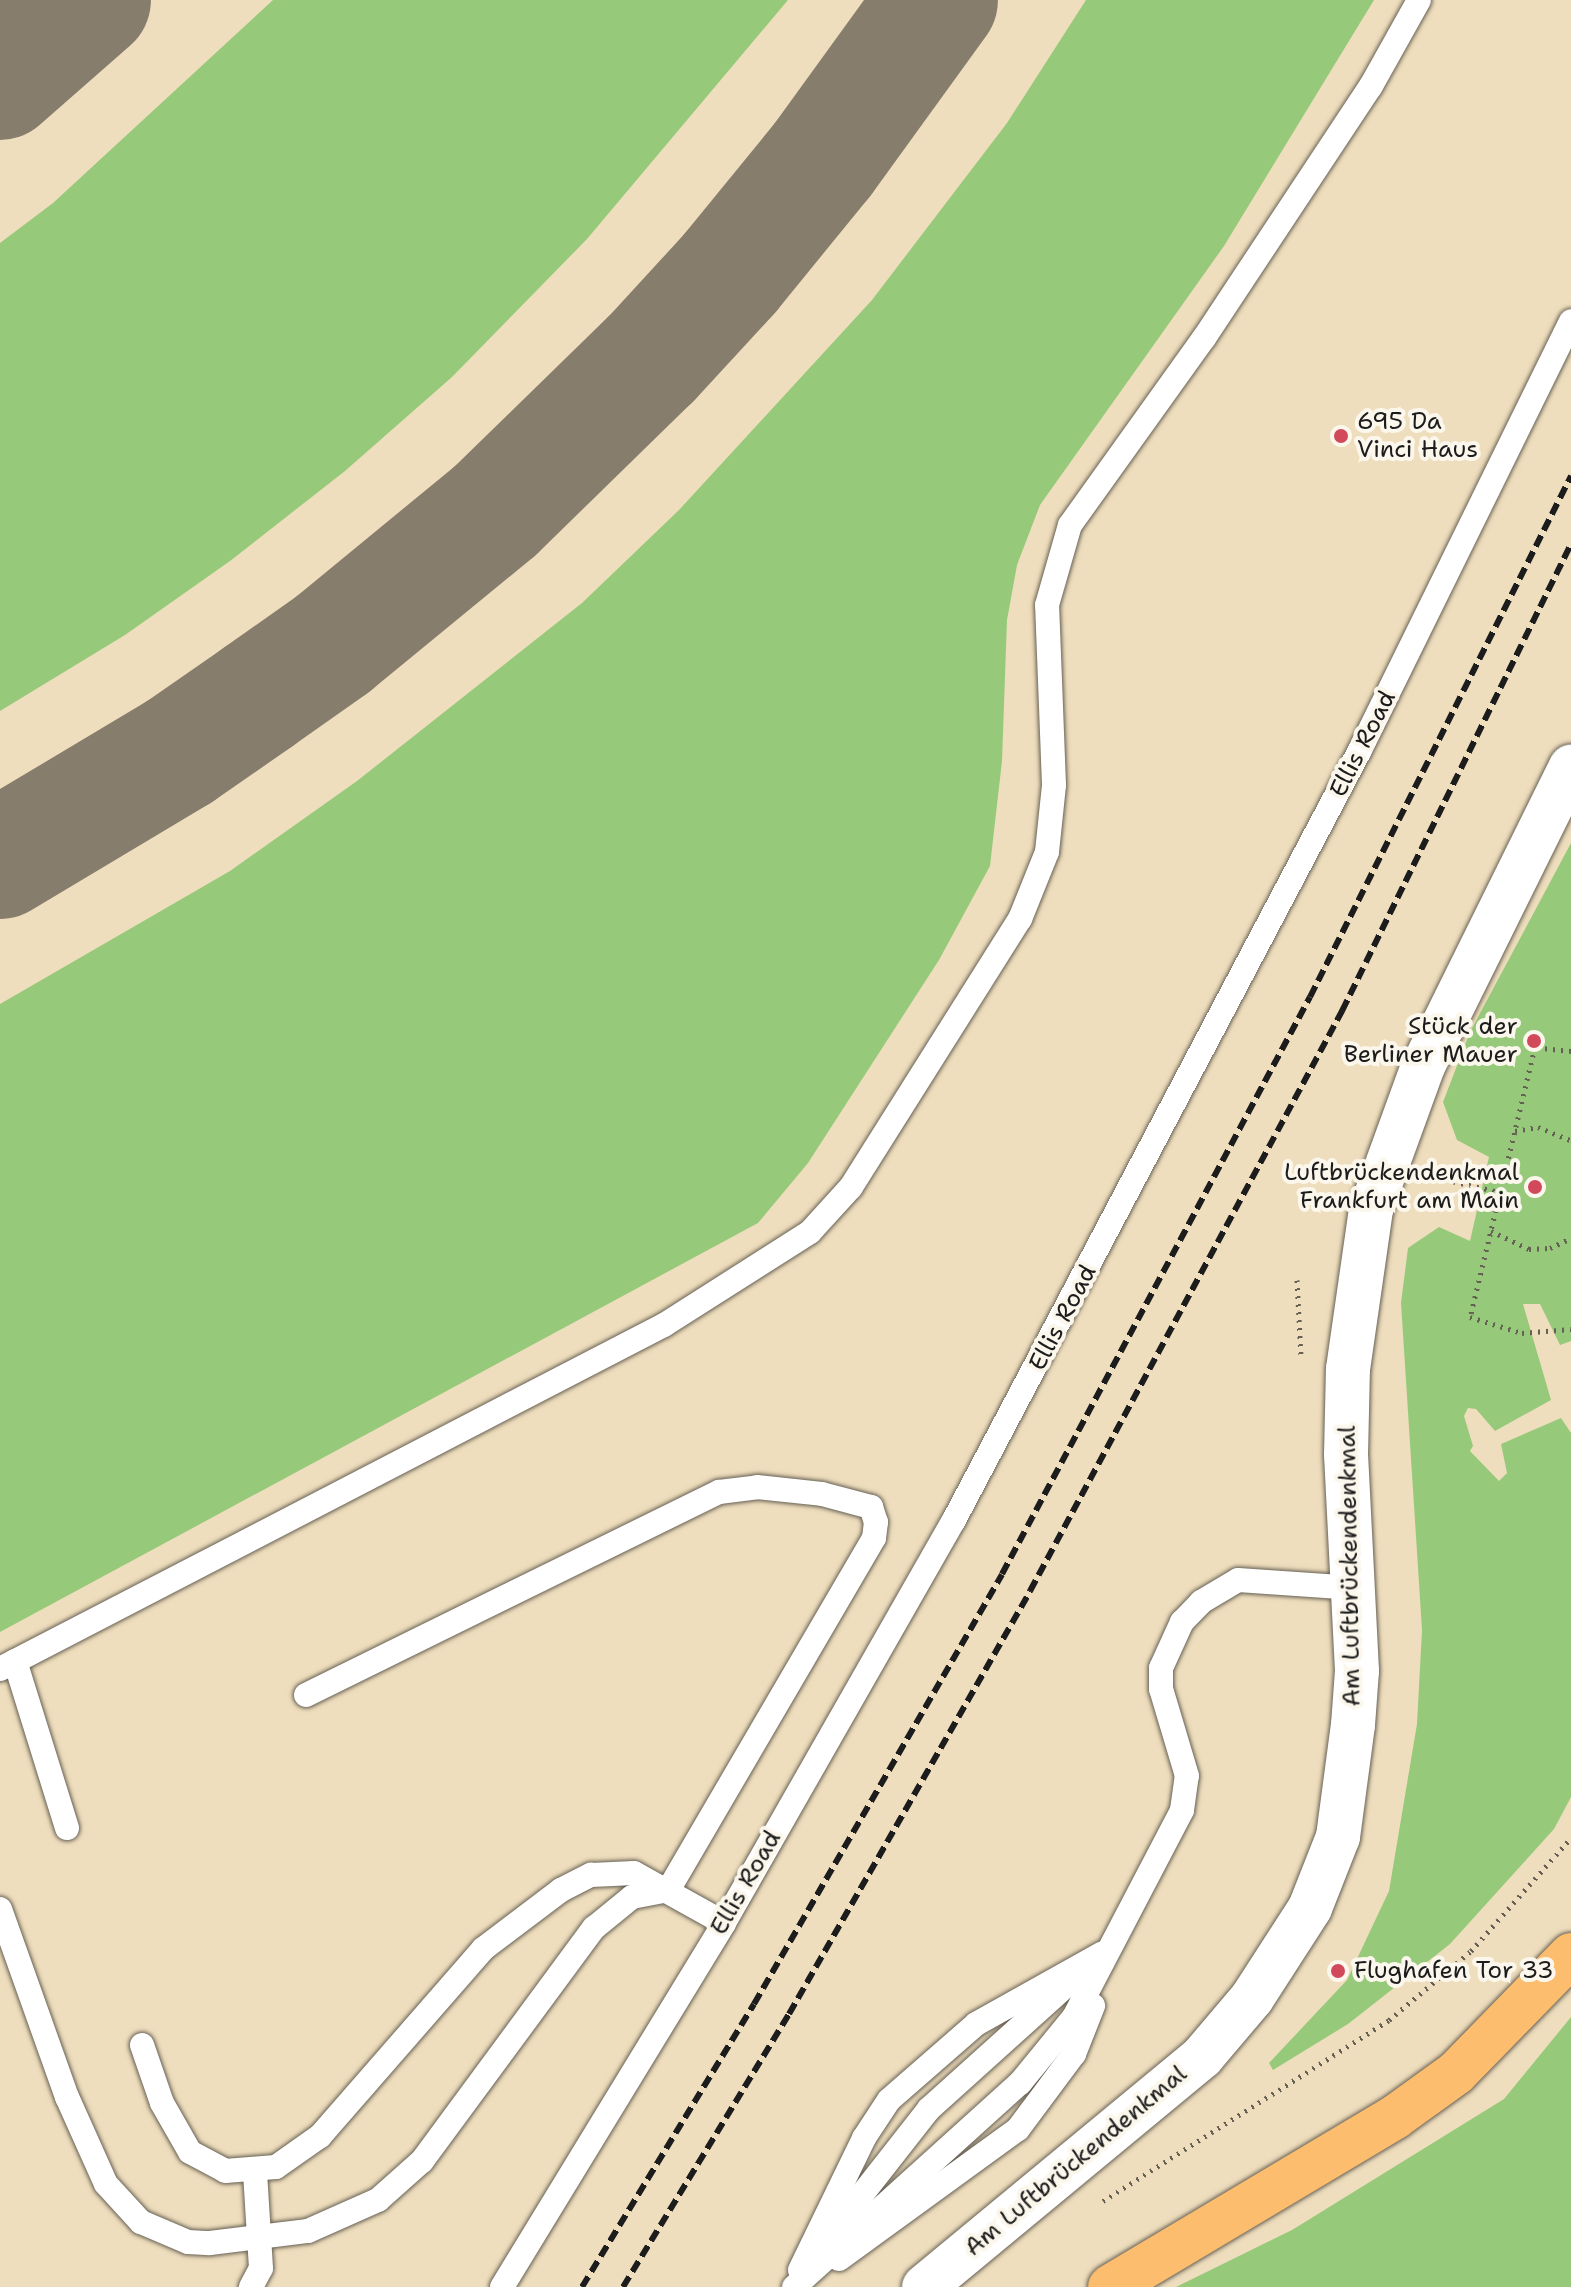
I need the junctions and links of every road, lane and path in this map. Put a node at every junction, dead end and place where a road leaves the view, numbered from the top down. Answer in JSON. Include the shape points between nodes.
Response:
{"nodes":[{"id":1,"x":1419,"y":0,"type":"edge"},
{"id":2,"x":1571,"y":321,"type":"edge"},
{"id":3,"x":1571,"y":767,"type":"edge"},
{"id":4,"x":1571,"y":1051,"type":"edge"},
{"id":5,"x":1515,"y":1131,"type":"junction"},
{"id":6,"x":1571,"y":1140,"type":"edge"},
{"id":7,"x":1482,"y":1188,"type":"dead end"},
{"id":8,"x":1500,"y":1192,"type":"junction"},
{"id":9,"x":1491,"y":1231,"type":"junction"},
{"id":10,"x":1571,"y":1238,"type":"edge"},
{"id":11,"x":1571,"y":1329,"type":"edge"},
{"id":12,"x":1355,"y":1588,"type":"junction"},
{"id":13,"x":7,"y":1665,"type":"edge"},
{"id":14,"x":306,"y":1695,"type":"dead end"},
{"id":15,"x":67,"y":1828,"type":"dead end"},
{"id":16,"x":1571,"y":1838,"type":"edge"},
{"id":17,"x":668,"y":1890,"type":"junction"},
{"id":18,"x":0,"y":1909,"type":"edge"},
{"id":19,"x":724,"y":1923,"type":"junction"},
{"id":20,"x":1103,"y":1953,"type":"junction"},
{"id":21,"x":1571,"y":1955,"type":"edge"},
{"id":22,"x":142,"y":2045,"type":"dead end"},
{"id":23,"x":255,"y":2172,"type":"junction"},
{"id":24,"x":1098,"y":2204,"type":"dead end"},
{"id":25,"x":261,"y":2241,"type":"junction"},
{"id":26,"x":251,"y":2287,"type":"edge"},
{"id":27,"x":502,"y":2287,"type":"edge"},
{"id":28,"x":793,"y":2287,"type":"edge"},
{"id":29,"x":924,"y":2287,"type":"edge"},
{"id":30,"x":1110,"y":2287,"type":"edge"}],
"edges":[{"from":1,"to":13,"type":"lane","via":[[1371,86],[1212,325],[1070,525],[1047,605],[1054,785],[1047,852],[1020,919],[851,1187],[810,1232],[664,1325]]},
{"from":2,"to":19,"type":"lane","name":"Ellis Road","via":[[1513,448],[1133,1188],[954,1520]]},
{"from":3,"to":12,"type":"street","name":"Am Luftbrückendenkmal","via":[[1423,1066],[1371,1209],[1348,1369],[1346,1455]]},
{"from":4,"to":5,"type":"path","via":[[1535,1047]]},
{"from":5,"to":6,"type":"path","via":[[1538,1127]]},
{"from":5,"to":8,"type":"path"},
{"from":7,"to":8,"type":"path"},
{"from":8,"to":9,"type":"path"},
{"from":9,"to":10,"type":"path","via":[[1529,1249],[1550,1248]]},
{"from":9,"to":11,"type":"path","via":[[1470,1317],[1522,1333]]},
{"from":12,"to":20,"type":"lane","via":[[1238,1580],[1201,1602],[1182,1622],[1167,1645],[1161,1678],[1184,1756],[1182,1810]]},
{"from":12,"to":29,"type":"street","name":"Am Luftbrückendenkmal","via":[[1354,1712],[1338,1837],[1310,1908],[1291,1939],[1252,1998],[1183,2075]]},
{"from":13,"to":15,"type":"lane"},
{"from":14,"to":17,"type":"lane","via":[[719,1492],[757,1487],[845,1498],[871,1507],[874,1538]]},
{"from":16,"to":24,"type":"path","via":[[1471,1951],[1389,2020]]},
{"from":17,"to":19,"type":"lane"},
{"from":17,"to":23,"type":"lane","via":[[634,1873],[615,1871],[561,1890],[509,1926],[458,1975],[320,2136],[276,2167]]},
{"from":17,"to":25,"type":"lane","via":[[632,1897],[594,1928],[422,2161],[378,2200],[308,2231]]},
{"from":18,"to":25,"type":"lane","via":[[85,2140],[125,2208],[141,2222],[188,2242]]},
{"from":19,"to":27,"type":"lane","name":"Ellis Road"},
{"from":20,"to":28,"type":"lane","via":[[929,2109]]},
{"from":20,"to":28,"type":"lane","via":[[976,2024],[889,2100],[864,2138]]},
{"from":20,"to":28,"type":"lane","via":[[1092,2013],[1074,2054],[1018,2129]]},
{"from":21,"to":30,"type":"highway","via":[[1456,2073]]},
{"from":22,"to":23,"type":"lane","via":[[162,2103],[190,2152],[225,2171]]},
{"from":23,"to":25,"type":"lane"},
{"from":25,"to":26,"type":"lane","via":[[261,2268]]}]}
